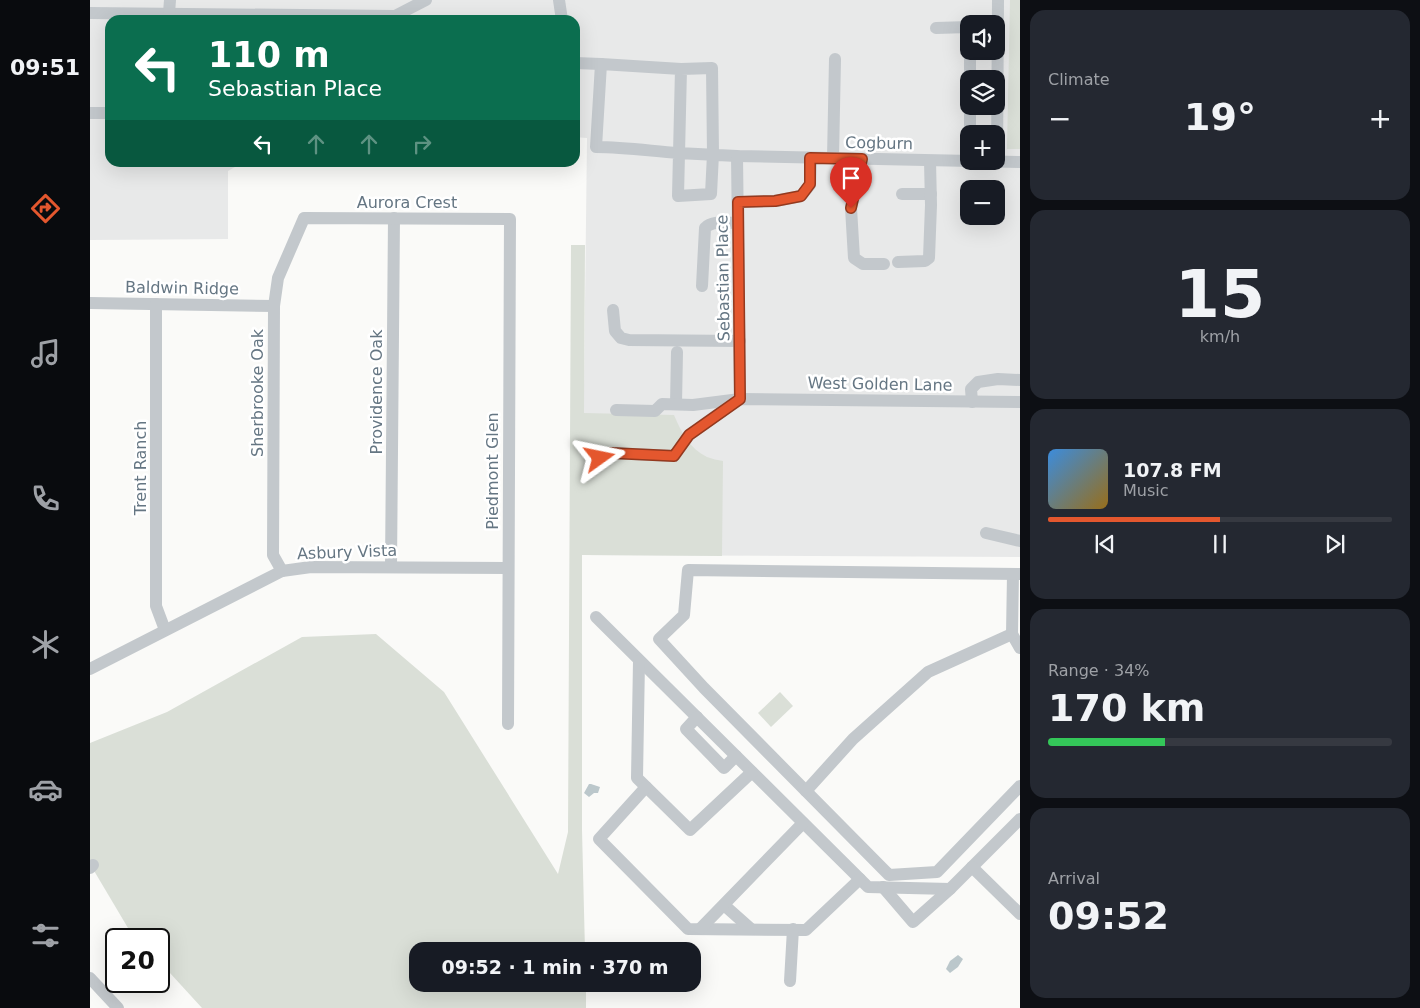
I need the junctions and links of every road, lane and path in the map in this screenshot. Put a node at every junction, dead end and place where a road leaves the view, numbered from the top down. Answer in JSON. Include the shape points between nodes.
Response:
{"nodes":[{"id":1,"x":160,"y":0,"type":"edge"},
{"id":2,"x":170,"y":0,"type":"edge"},
{"id":3,"x":426,"y":0,"type":"edge"},
{"id":4,"x":559,"y":0,"type":"edge"},
{"id":5,"x":998,"y":0,"type":"edge"},
{"id":6,"x":90,"y":13,"type":"edge"},
{"id":7,"x":164,"y":13,"type":"junction"},
{"id":8,"x":318,"y":15,"type":"edge"},
{"id":9,"x":397,"y":15,"type":"edge"},
{"id":10,"x":561,"y":15,"type":"edge"},
{"id":11,"x":960,"y":27,"type":"edge"},
{"id":12,"x":936,"y":28,"type":"dead end"},
{"id":13,"x":835,"y":59,"type":"dead end"},
{"id":14,"x":580,"y":63,"type":"edge"},
{"id":15,"x":601,"y":64,"type":"junction"},
{"id":16,"x":681,"y":68,"type":"junction"},
{"id":17,"x":90,"y":113,"type":"edge"},
{"id":18,"x":105,"y":114,"type":"edge"},
{"id":19,"x":997,"y":125,"type":"edge"},
{"id":20,"x":679,"y":153,"type":"junction"},
{"id":21,"x":713,"y":154,"type":"junction"},
{"id":22,"x":737,"y":156,"type":"junction"},
{"id":23,"x":810,"y":158,"type":"junction"},
{"id":24,"x":833,"y":158,"type":"junction"},
{"id":25,"x":862,"y":159,"type":"junction"},
{"id":26,"x":930,"y":161,"type":"junction"},
{"id":27,"x":960,"y":161,"type":"edge"},
{"id":28,"x":1005,"y":162,"type":"edge"},
{"id":29,"x":1020,"y":162,"type":"edge"},
{"id":30,"x":902,"y":194,"type":"dead end"},
{"id":31,"x":931,"y":194,"type":"junction"},
{"id":32,"x":738,"y":202,"type":"junction"},
{"id":33,"x":304,"y":218,"type":"joint"},
{"id":34,"x":394,"y":218,"type":"junction"},
{"id":35,"x":510,"y":219,"type":"joint"},
{"id":36,"x":738,"y":223,"type":"junction"},
{"id":37,"x":898,"y":262,"type":"dead end"},
{"id":38,"x":884,"y":264,"type":"dead end"},
{"id":39,"x":702,"y":286,"type":"dead end"},
{"id":40,"x":90,"y":303,"type":"edge"},
{"id":41,"x":156,"y":304,"type":"junction"},
{"id":42,"x":274,"y":306,"type":"junction"},
{"id":43,"x":612,"y":310,"type":"dead end"},
{"id":44,"x":740,"y":341,"type":"junction"},
{"id":45,"x":677,"y":352,"type":"dead end"},
{"id":46,"x":1020,"y":380,"type":"edge"},
{"id":47,"x":740,"y":399,"type":"junction"},
{"id":48,"x":972,"y":402,"type":"junction"},
{"id":49,"x":1020,"y":402,"type":"edge"},
{"id":50,"x":676,"y":404,"type":"junction"},
{"id":51,"x":616,"y":410,"type":"dead end"},
{"id":52,"x":600,"y":458,"type":"dead end"},
{"id":53,"x":986,"y":533,"type":"dead end"},
{"id":54,"x":1020,"y":541,"type":"edge"},
{"id":55,"x":392,"y":567,"type":"junction"},
{"id":56,"x":508,"y":568,"type":"junction"},
{"id":57,"x":282,"y":571,"type":"junction"},
{"id":58,"x":1016,"y":574,"type":"edge"},
{"id":59,"x":596,"y":617,"type":"dead end"},
{"id":60,"x":165,"y":630,"type":"junction"},
{"id":61,"x":1012,"y":634,"type":"junction"},
{"id":62,"x":1020,"y":648,"type":"edge"},
{"id":63,"x":639,"y":661,"type":"junction"},
{"id":64,"x":90,"y":669,"type":"edge"},
{"id":65,"x":508,"y":724,"type":"dead end"},
{"id":66,"x":752,"y":772,"type":"junction"},
{"id":67,"x":1020,"y":786,"type":"edge"},
{"id":68,"x":646,"y":787,"type":"junction"},
{"id":69,"x":806,"y":791,"type":"junction"},
{"id":70,"x":1020,"y":819,"type":"edge"},
{"id":71,"x":803,"y":823,"type":"junction"},
{"id":72,"x":972,"y":866,"type":"junction"},
{"id":73,"x":860,"y":879,"type":"junction"},
{"id":74,"x":882,"y":887,"type":"junction"},
{"id":75,"x":950,"y":889,"type":"junction"},
{"id":76,"x":724,"y":905,"type":"junction"},
{"id":77,"x":1020,"y":914,"type":"edge"},
{"id":78,"x":700,"y":929,"type":"junction"},
{"id":79,"x":751,"y":929,"type":"junction"},
{"id":80,"x":793,"y":930,"type":"junction"},
{"id":81,"x":90,"y":978,"type":"edge"},
{"id":82,"x":790,"y":981,"type":"dead end"},
{"id":83,"x":118,"y":1008,"type":"edge"}],
"edges":[{"from":1,"to":7,"type":"street"},
{"from":2,"to":7,"type":"street"},
{"from":3,"to":9,"type":"street"},
{"from":4,"to":10,"type":"street"},
{"from":5,"to":19,"type":"street"},
{"from":6,"to":7,"type":"street"},
{"from":7,"to":8,"type":"street"},
{"from":11,"to":12,"type":"street"},
{"from":13,"to":24,"type":"street"},
{"from":14,"to":15,"type":"street"},
{"from":15,"to":16,"type":"street"},
{"from":15,"to":20,"type":"street","name":"Cogburn","via":[[596,147]]},
{"from":16,"to":20,"type":"street"},
{"from":16,"to":21,"type":"street","via":[[712,68]]},
{"from":17,"to":18,"type":"street"},
{"from":20,"to":21,"type":"street","name":"Cogburn"},
{"from":20,"to":21,"type":"street","via":[[678,196],[712,194]]},
{"from":21,"to":22,"type":"street","name":"Cogburn"},
{"from":22,"to":23,"type":"street","name":"Cogburn"},
{"from":22,"to":32,"type":"street","name":"Sebastian Place"},
{"from":23,"to":24,"type":"street","name":"Cogburn"},
{"from":23,"to":32,"type":"street","via":[[810,184],[801,196],[775,201]]},
{"from":24,"to":25,"type":"street","name":"Cogburn"},
{"from":25,"to":26,"type":"street","name":"Cogburn"},
{"from":25,"to":38,"type":"street","via":[[851,208],[854,258],[863,264]]},
{"from":26,"to":27,"type":"street","name":"Cogburn"},
{"from":26,"to":31,"type":"street"},
{"from":28,"to":29,"type":"street","name":"Cogburn"},
{"from":30,"to":31,"type":"street"},
{"from":31,"to":37,"type":"street","via":[[929,258]]},
{"from":32,"to":36,"type":"street","name":"Sebastian Place"},
{"from":33,"to":34,"type":"street","name":"Aurora Crest"},
{"from":33,"to":42,"type":"street","name":"Sherbrooke Oak","via":[[278,278]]},
{"from":34,"to":35,"type":"street","name":"Aurora Crest"},
{"from":34,"to":55,"type":"street","name":"Providence Oak"},
{"from":35,"to":56,"type":"street","name":"Piedmont Glen"},
{"from":36,"to":39,"type":"street","via":[[714,223],[705,228]]},
{"from":36,"to":44,"type":"street","name":"Sebastian Place"},
{"from":40,"to":41,"type":"street","name":"Baldwin Ridge"},
{"from":41,"to":42,"type":"street","name":"Baldwin Ridge"},
{"from":41,"to":60,"type":"street","name":"Trent Ranch","via":[[156,606]]},
{"from":42,"to":57,"type":"street","name":"Sherbrooke Oak","via":[[273,555]]},
{"from":43,"to":44,"type":"street","via":[[615,331],[621,338],[629,340]]},
{"from":44,"to":47,"type":"street","name":"Sebastian Place"},
{"from":45,"to":50,"type":"street"},
{"from":46,"to":48,"type":"street","via":[[978,382],[971,389]]},
{"from":47,"to":48,"type":"street","name":"West Golden Lane"},
{"from":47,"to":50,"type":"street","name":"West Golden Lane"},
{"from":47,"to":52,"type":"street","via":[[689,435],[674,456],[611,453]]},
{"from":48,"to":49,"type":"street","name":"West Golden Lane"},
{"from":50,"to":51,"type":"street","name":"West Golden Lane","via":[[662,404],[655,411]]},
{"from":53,"to":54,"type":"street"},
{"from":55,"to":56,"type":"street","name":"Asbury Vista"},
{"from":55,"to":57,"type":"street","name":"Asbury Vista","via":[[311,567]]},
{"from":56,"to":65,"type":"street","name":"Piedmont Glen"},
{"from":57,"to":60,"type":"street","name":"Asbury Vista"},
{"from":58,"to":61,"type":"street"},
{"from":58,"to":69,"type":"street","via":[[688,570],[684,615],[659,639]]},
{"from":59,"to":63,"type":"street"},
{"from":60,"to":64,"type":"street","name":"Asbury Vista"},
{"from":61,"to":62,"type":"street"},
{"from":61,"to":69,"type":"street","via":[[928,672],[853,738]]},
{"from":63,"to":66,"type":"street"},
{"from":63,"to":68,"type":"street","via":[[637,778]]},
{"from":66,"to":68,"type":"street","via":[[690,830]]},
{"from":66,"to":71,"type":"street"},
{"from":67,"to":69,"type":"street","via":[[937,872],[889,874]]},
{"from":68,"to":78,"type":"street","via":[[599,839],[688,929]]},
{"from":70,"to":72,"type":"street"},
{"from":71,"to":73,"type":"street"},
{"from":71,"to":76,"type":"street"},
{"from":72,"to":75,"type":"street"},
{"from":72,"to":77,"type":"street"},
{"from":73,"to":74,"type":"street","via":[[868,887]]},
{"from":73,"to":80,"type":"street","via":[[806,930]]},
{"from":74,"to":75,"type":"street"},
{"from":74,"to":75,"type":"street","via":[[913,922]]},
{"from":76,"to":78,"type":"street"},
{"from":76,"to":79,"type":"street"},
{"from":78,"to":79,"type":"street"},
{"from":79,"to":80,"type":"street"},
{"from":80,"to":82,"type":"street"},
{"from":81,"to":83,"type":"street"}]}
